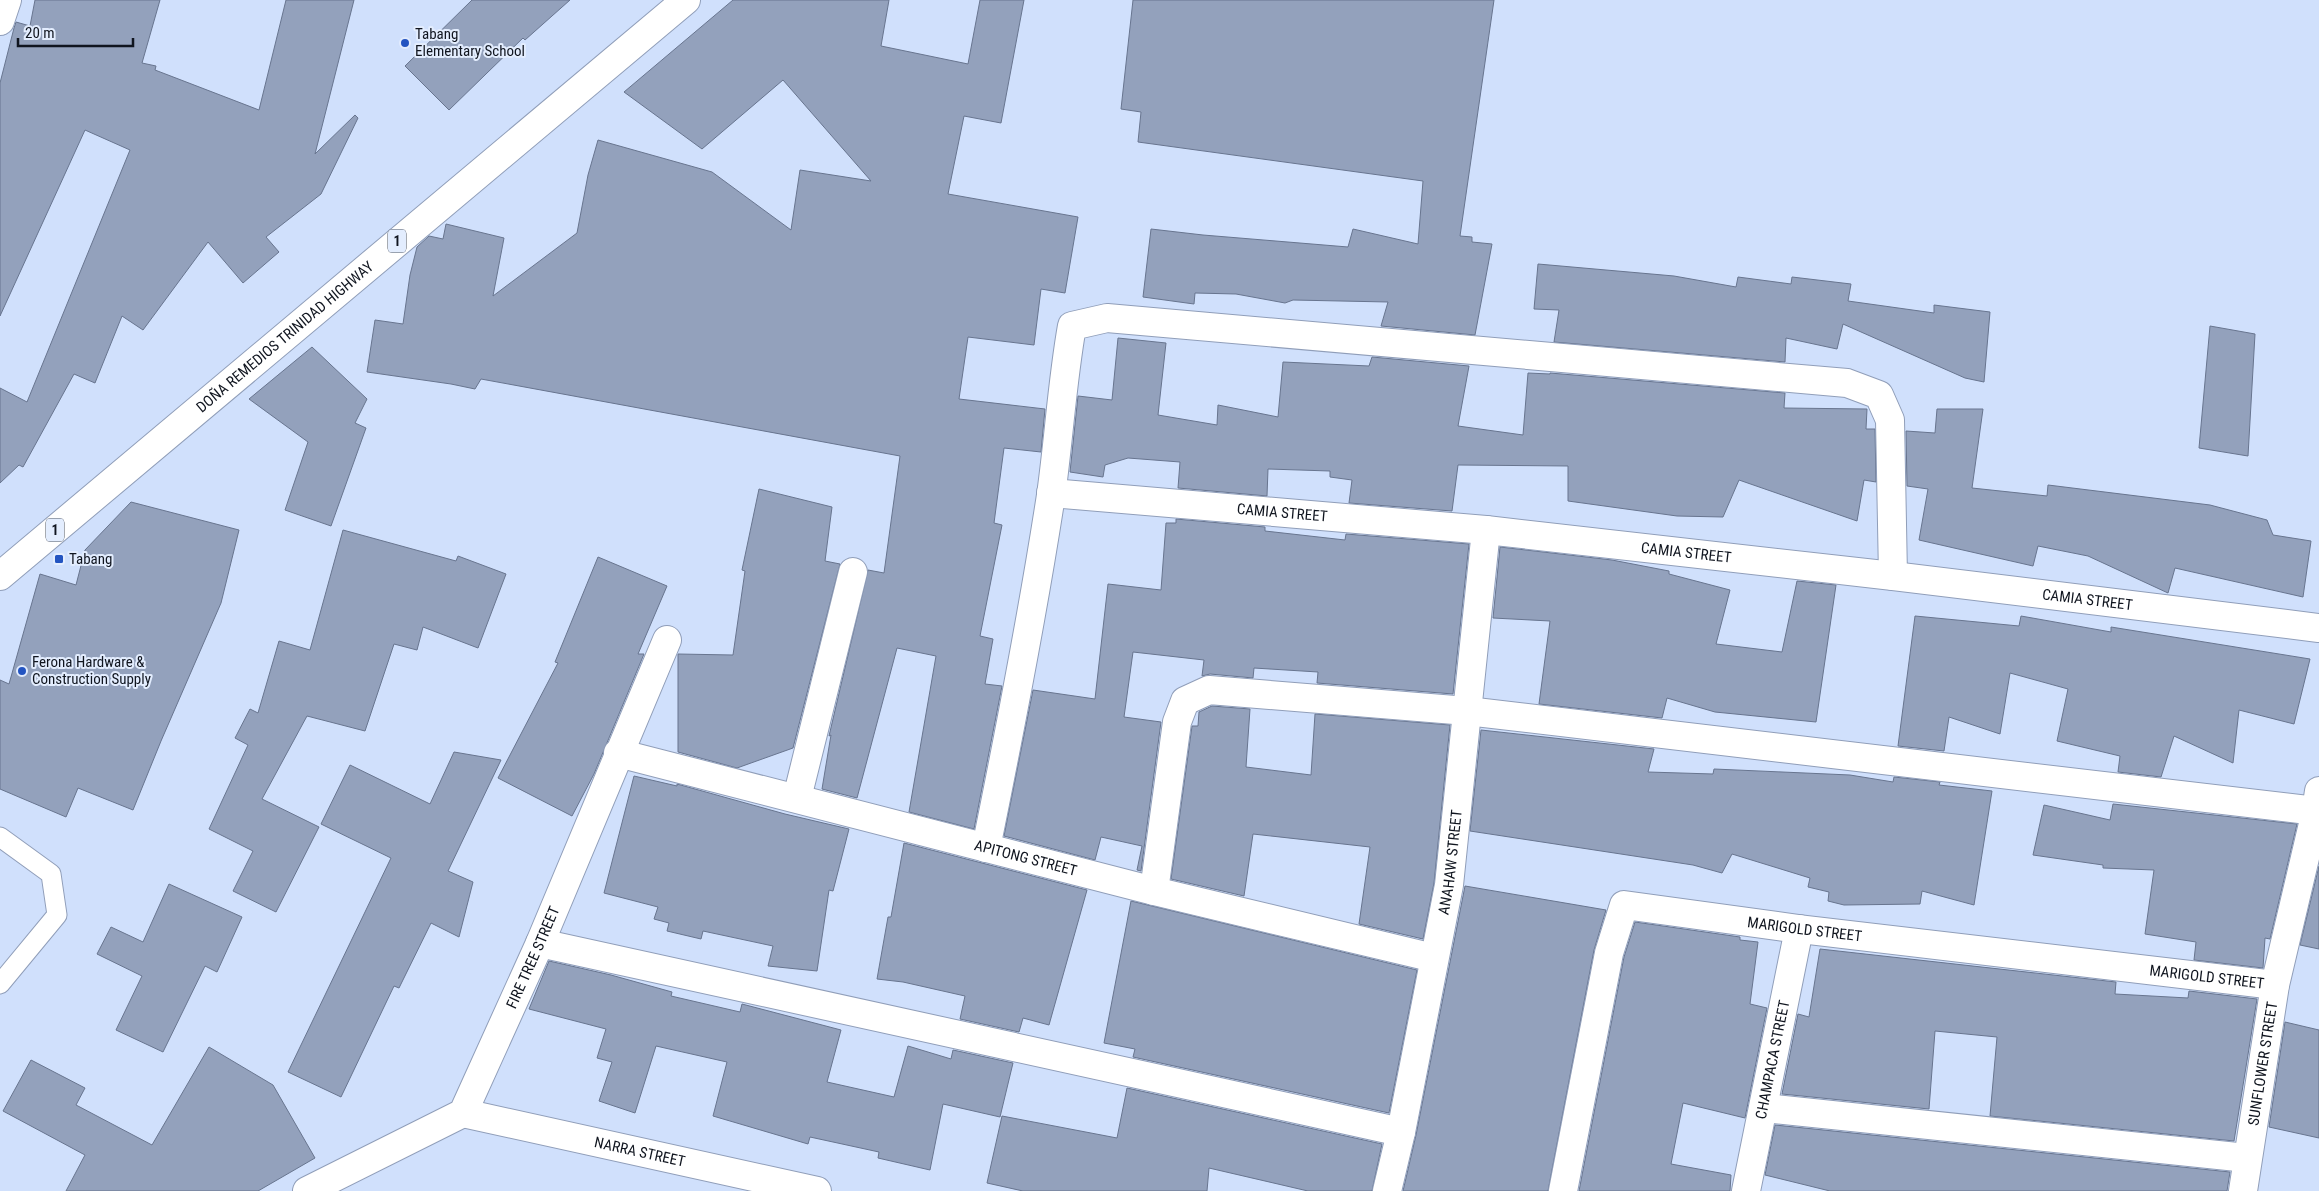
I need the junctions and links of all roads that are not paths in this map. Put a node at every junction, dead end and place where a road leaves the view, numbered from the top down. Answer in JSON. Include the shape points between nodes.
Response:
{"nodes":[{"id":1,"x":7,"y":0,"type":"edge"},
{"id":2,"x":686,"y":0,"type":"edge"},
{"id":3,"x":0,"y":21,"type":"edge"},
{"id":4,"x":1051,"y":493,"type":"junction"},
{"id":5,"x":1486,"y":530,"type":"junction"},
{"id":6,"x":853,"y":572,"type":"dead end"},
{"id":7,"x":0,"y":576,"type":"edge"},
{"id":8,"x":1893,"y":576,"type":"junction"},
{"id":9,"x":2319,"y":628,"type":"edge"},
{"id":10,"x":667,"y":640,"type":"dead end"},
{"id":11,"x":1467,"y":711,"type":"junction"},
{"id":12,"x":618,"y":753,"type":"junction"},
{"id":13,"x":798,"y":798,"type":"junction"},
{"id":14,"x":2318,"y":801,"type":"edge"},
{"id":15,"x":0,"y":837,"type":"edge"},
{"id":16,"x":986,"y":848,"type":"junction"},
{"id":17,"x":1154,"y":891,"type":"junction"},
{"id":18,"x":1799,"y":929,"type":"junction"},
{"id":19,"x":540,"y":943,"type":"junction"},
{"id":20,"x":1434,"y":958,"type":"junction"},
{"id":21,"x":0,"y":984,"type":"edge"},
{"id":22,"x":2275,"y":984,"type":"junction"},
{"id":23,"x":1764,"y":1108,"type":"junction"},
{"id":24,"x":463,"y":1113,"type":"junction"},
{"id":25,"x":1401,"y":1132,"type":"junction"},
{"id":26,"x":2247,"y":1158,"type":"junction"},
{"id":27,"x":308,"y":1191,"type":"edge"},
{"id":28,"x":817,"y":1191,"type":"edge"},
{"id":29,"x":1387,"y":1191,"type":"edge"},
{"id":30,"x":1563,"y":1191,"type":"edge"},
{"id":31,"x":1746,"y":1191,"type":"edge"},
{"id":32,"x":2243,"y":1191,"type":"edge"}],
"edges":[{"from":1,"to":3,"type":"main road"},
{"from":2,"to":7,"type":"main road","name":"DOÑA REMEDIOS TRINIDAD HIGHWAY","number":"1"},
{"from":4,"to":5,"type":"main road","name":"CAMIA STREET"},
{"from":4,"to":8,"type":"main road","via":[[1072,326],[1107,318],[1847,383],[1879,394],[1890,420]]},
{"from":4,"to":16,"type":"main road","via":[[1027,640]]},
{"from":5,"to":8,"type":"main road","name":"CAMIA STREET"},
{"from":5,"to":11,"type":"main road","name":"ANAHAW STREET"},
{"from":6,"to":13,"type":"main road"},
{"from":8,"to":9,"type":"main road","name":"CAMIA STREET"},
{"from":10,"to":12,"type":"main road","name":"FIRE TREE STREET"},
{"from":11,"to":14,"type":"main road"},
{"from":11,"to":17,"type":"main road","via":[[1209,690],[1185,701],[1176,722]]},
{"from":11,"to":20,"type":"main road","name":"ANAHAW STREET","via":[[1449,885]]},
{"from":12,"to":13,"type":"main road","name":"APITONG STREET"},
{"from":12,"to":19,"type":"main road","name":"FIRE TREE STREET"},
{"from":13,"to":16,"type":"main road","name":"APITONG STREET"},
{"from":14,"to":22,"type":"main road","name":"SUNFLOWER STREET"},
{"from":15,"to":21,"type":"lane","via":[[51,874],[57,915]]},
{"from":16,"to":17,"type":"main road","name":"APITONG STREET"},
{"from":17,"to":20,"type":"main road","name":"APITONG STREET"},
{"from":18,"to":22,"type":"main road","name":"MARIGOLD STREET"},
{"from":18,"to":23,"type":"main road","name":"CHAMPACA STREET"},
{"from":18,"to":30,"type":"main road","name":"MARIGOLD STREET","via":[[1624,905],[1609,953]]},
{"from":19,"to":24,"type":"main road","name":"FIRE TREE STREET"},
{"from":19,"to":25,"type":"main road"},
{"from":20,"to":25,"type":"main road","name":"ANAHAW STREET"},
{"from":22,"to":26,"type":"main road","name":"SUNFLOWER STREET"},
{"from":23,"to":26,"type":"main road"},
{"from":23,"to":31,"type":"main road","name":"CHAMPACA STREET"},
{"from":24,"to":27,"type":"main road"},
{"from":24,"to":28,"type":"main road","name":"NARRA STREET"},
{"from":25,"to":29,"type":"main road","name":"ANAHAW STREET"},
{"from":26,"to":32,"type":"main road","name":"SUNFLOWER STREET"}]}
